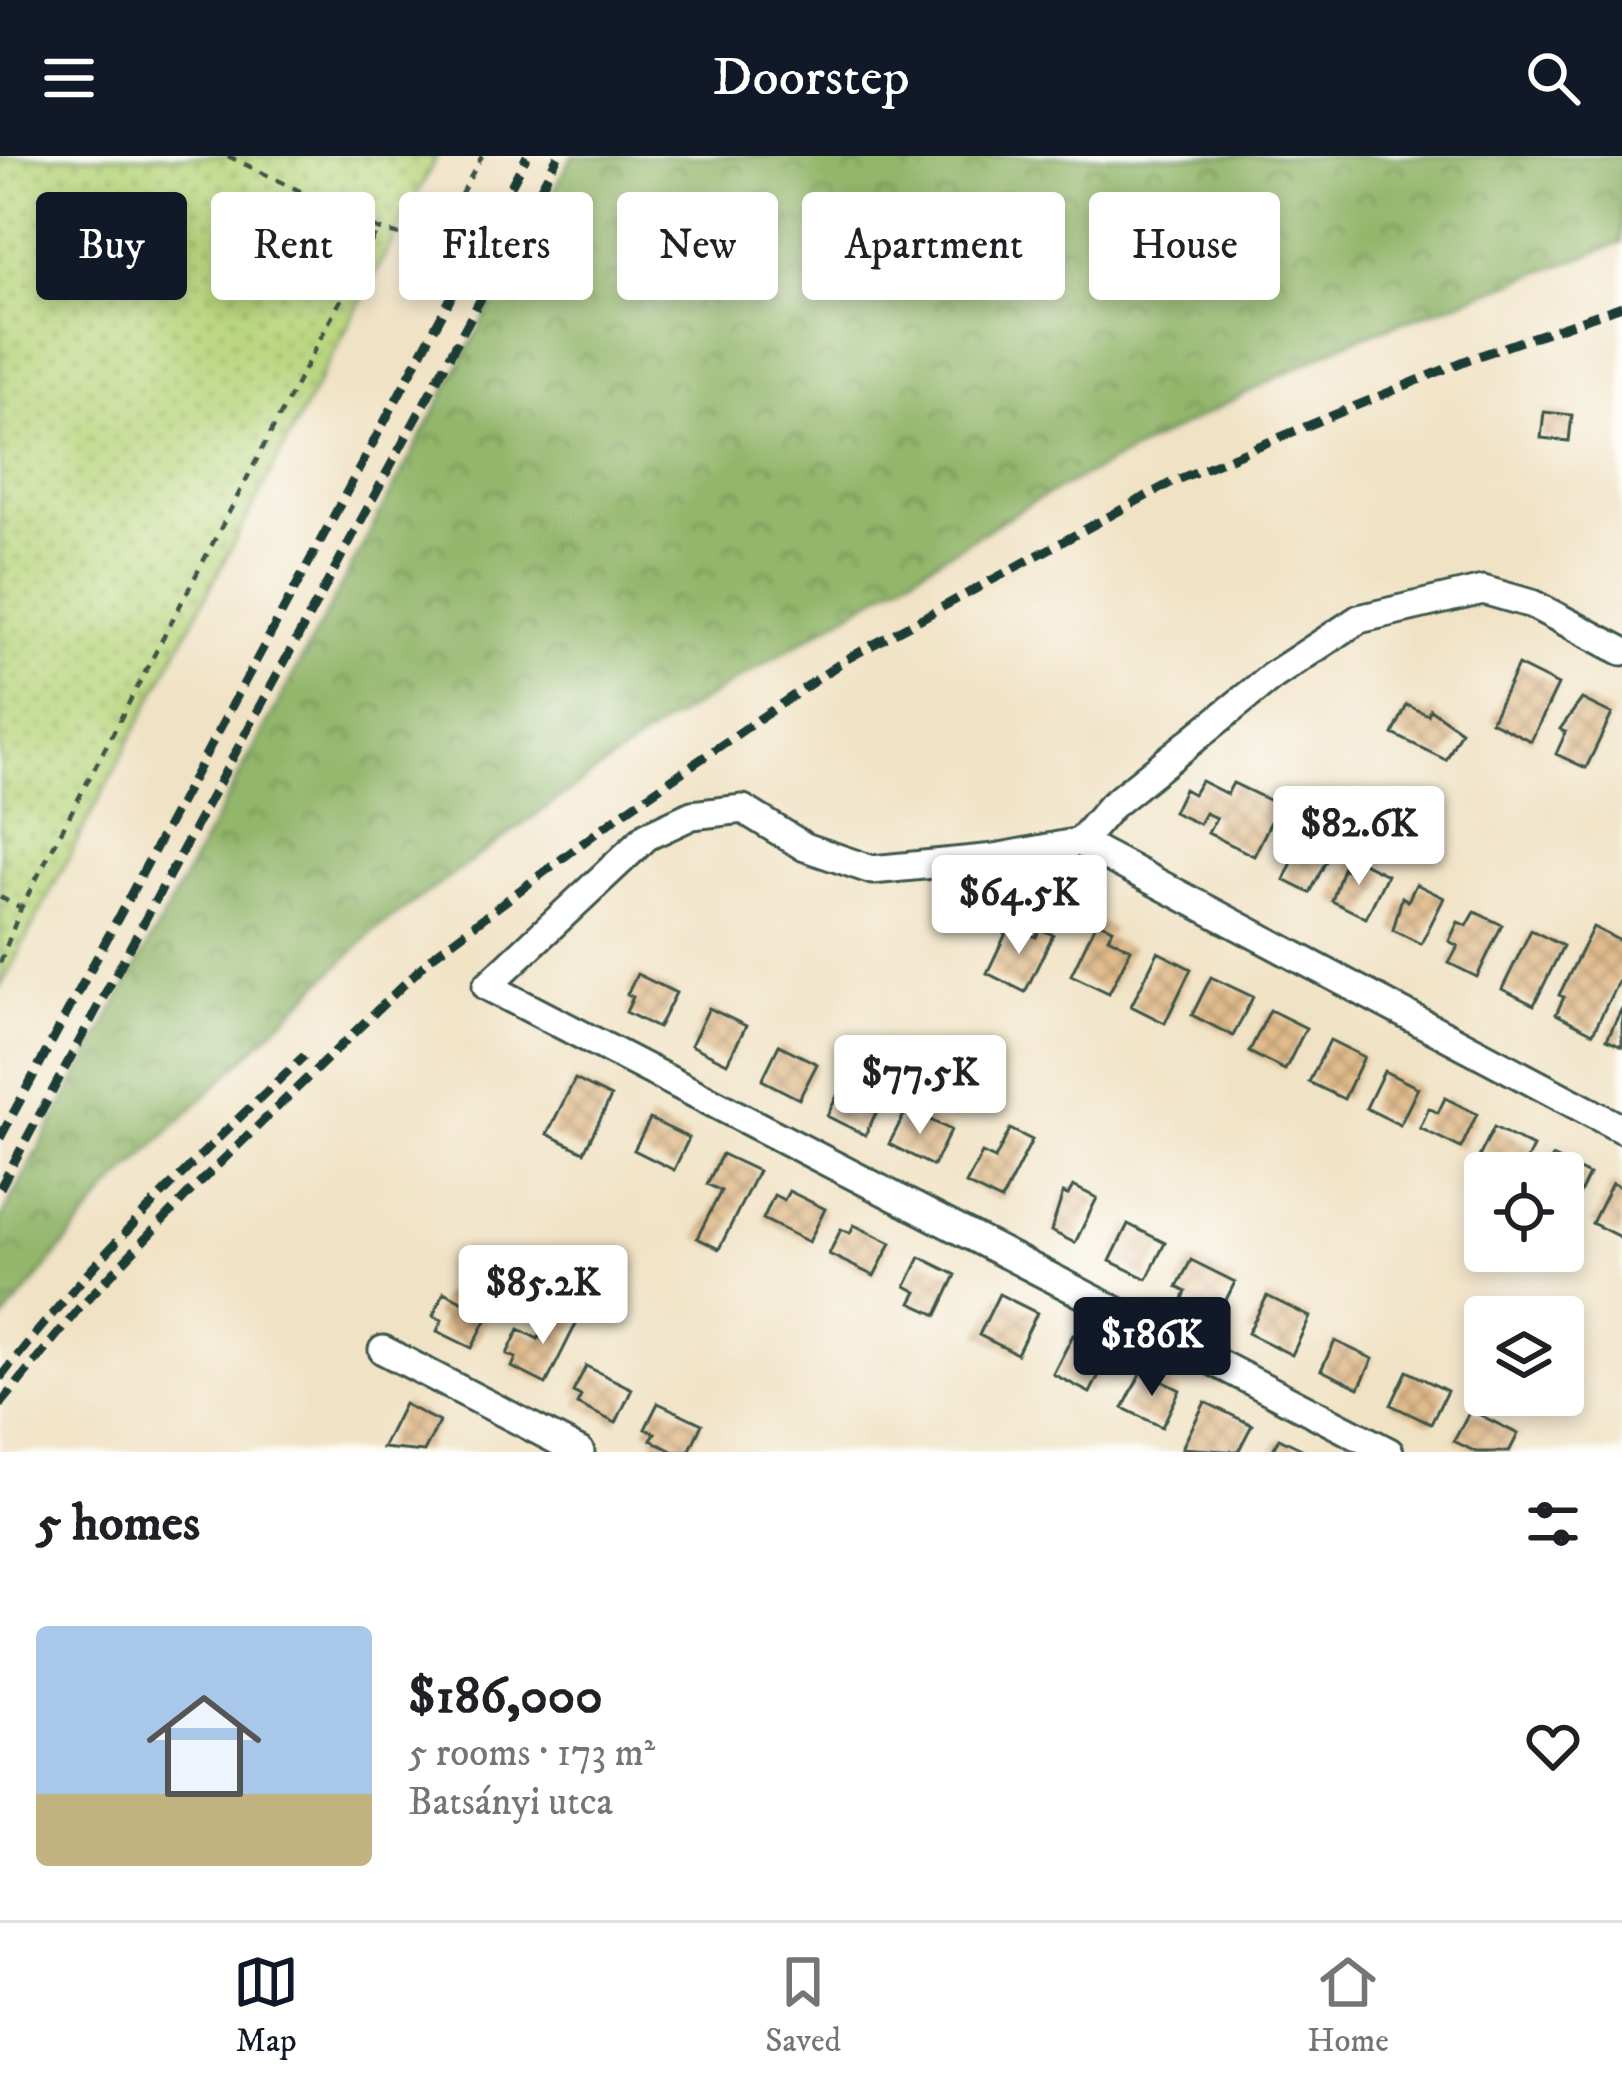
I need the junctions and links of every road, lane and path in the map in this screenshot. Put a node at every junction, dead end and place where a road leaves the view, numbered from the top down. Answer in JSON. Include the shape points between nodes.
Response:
{"nodes":[{"id":1,"x":228,"y":156,"type":"edge"},
{"id":2,"x":482,"y":156,"type":"edge"},
{"id":3,"x":378,"y":229,"type":"junction"},
{"id":4,"x":1622,"y":651,"type":"edge"},
{"id":5,"x":1080,"y":842,"type":"junction"},
{"id":6,"x":0,"y":897,"type":"edge"},
{"id":7,"x":22,"y":908,"type":"junction"},
{"id":8,"x":0,"y":963,"type":"edge"},
{"id":9,"x":1622,"y":1129,"type":"edge"},
{"id":10,"x":383,"y":1350,"type":"dead end"},
{"id":11,"x":580,"y":1452,"type":"edge"},
{"id":12,"x":1389,"y":1452,"type":"edge"}],
"edges":[{"from":1,"to":3,"type":"path"},
{"from":2,"to":3,"type":"path","via":[[448,218],[411,238]]},
{"from":3,"to":7,"type":"path"},
{"from":4,"to":5,"type":"street","via":[[1532,604],[1483,590],[1360,619],[1271,677],[1111,806]]},
{"from":5,"to":9,"type":"street"},
{"from":5,"to":12,"type":"street","via":[[872,870],[806,847],[743,809],[692,815],[647,836],[487,986]]},
{"from":6,"to":7,"type":"path"},
{"from":7,"to":8,"type":"path"},
{"from":10,"to":11,"type":"street"}]}
